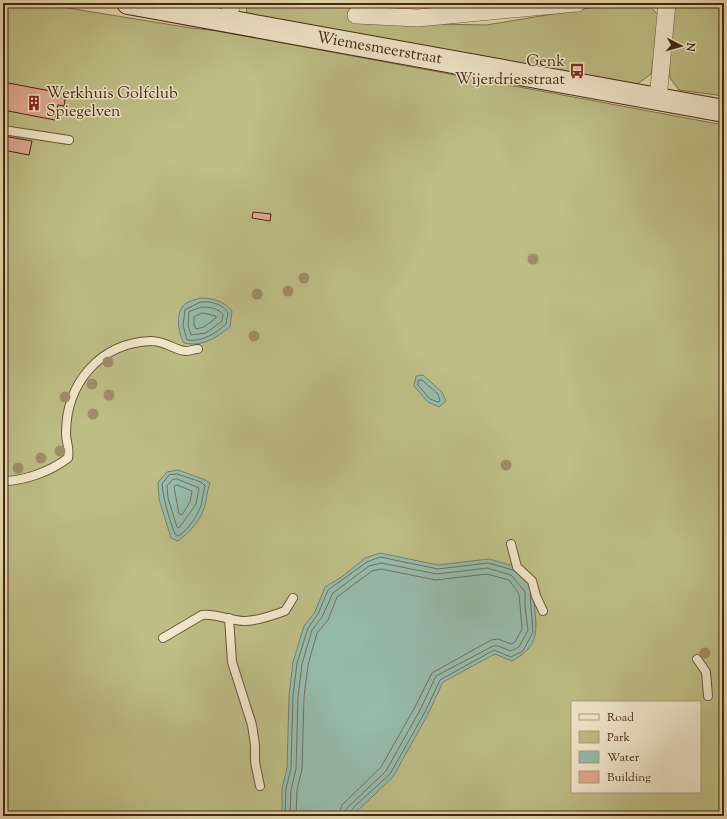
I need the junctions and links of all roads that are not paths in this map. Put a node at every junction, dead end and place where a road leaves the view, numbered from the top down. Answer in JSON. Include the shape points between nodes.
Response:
{"nodes":[{"id":1,"x":128,"y":3,"type":"edge"},
{"id":2,"x":577,"y":3,"type":"edge"},
{"id":3,"x":667,"y":3,"type":"edge"},
{"id":4,"x":378,"y":10,"type":"edge"},
{"id":5,"x":230,"y":12,"type":"edge"},
{"id":6,"x":356,"y":15,"type":"dead end"},
{"id":7,"x":658,"y":99,"type":"junction"},
{"id":8,"x":724,"y":111,"type":"edge"},
{"id":9,"x":3,"y":130,"type":"edge"},
{"id":10,"x":69,"y":140,"type":"dead end"},
{"id":11,"x":198,"y":349,"type":"dead end"},
{"id":12,"x":3,"y":481,"type":"edge"},
{"id":13,"x":511,"y":544,"type":"dead end"},
{"id":14,"x":293,"y":598,"type":"dead end"},
{"id":15,"x":543,"y":611,"type":"dead end"},
{"id":16,"x":229,"y":618,"type":"junction"},
{"id":17,"x":163,"y":638,"type":"dead end"},
{"id":18,"x":697,"y":659,"type":"dead end"},
{"id":19,"x":708,"y":696,"type":"dead end"},
{"id":20,"x":260,"y":786,"type":"dead end"}],
"edges":[{"from":1,"to":5,"type":"main road","name":"Wiemesmeerstraat"},
{"from":2,"to":4,"type":"street","via":[[418,18]]},
{"from":3,"to":7,"type":"street"},
{"from":4,"to":6,"type":"street"},
{"from":5,"to":7,"type":"main road","name":"Wiemesmeerstraat"},
{"from":7,"to":8,"type":"main road","name":"Wiemesmeerstraat"},
{"from":9,"to":10,"type":"lane"},
{"from":11,"to":12,"type":"lane","via":[[185,351],[164,342],[150,341],[105,354],[90,367],[73,392],[66,435],[70,449],[68,458],[19,480]]},
{"from":13,"to":15,"type":"lane","via":[[517,567],[532,581]]},
{"from":14,"to":16,"type":"lane","via":[[285,611],[246,621]]},
{"from":16,"to":17,"type":"lane","via":[[202,615]]},
{"from":16,"to":20,"type":"lane","via":[[232,662],[252,725]]},
{"from":18,"to":19,"type":"lane","via":[[706,672]]}]}
